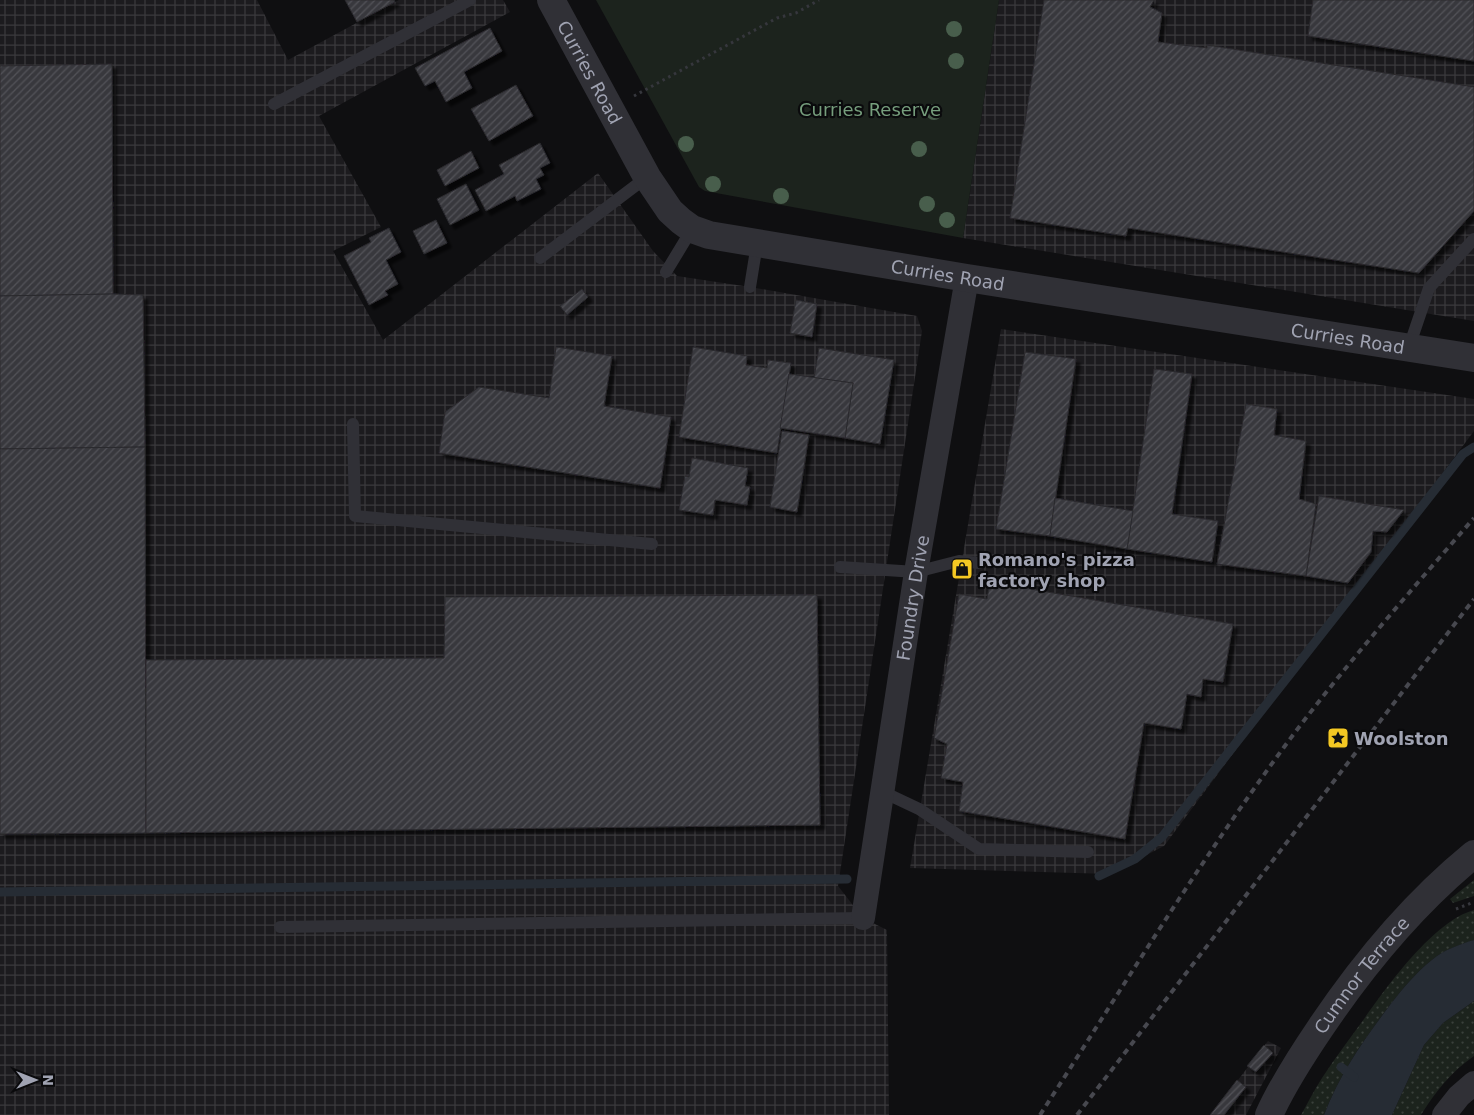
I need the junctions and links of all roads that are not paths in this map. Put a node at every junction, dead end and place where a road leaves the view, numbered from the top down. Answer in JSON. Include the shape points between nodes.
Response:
{"nodes":[{"id":1,"x":470,"y":0,"type":"edge"},
{"id":2,"x":551,"y":0,"type":"edge"},
{"id":3,"x":274,"y":104,"type":"dead end"},
{"id":4,"x":647,"y":177,"type":"junction"},
{"id":5,"x":692,"y":229,"type":"junction"},
{"id":6,"x":1474,"y":239,"type":"edge"},
{"id":7,"x":757,"y":244,"type":"junction"},
{"id":8,"x":540,"y":258,"type":"dead end"},
{"id":9,"x":666,"y":272,"type":"dead end"},
{"id":10,"x":967,"y":278,"type":"junction"},
{"id":11,"x":750,"y":287,"type":"dead end"},
{"id":12,"x":1408,"y":347,"type":"junction"},
{"id":13,"x":1474,"y":358,"type":"edge"},
{"id":14,"x":353,"y":424,"type":"dead end"},
{"id":15,"x":652,"y":544,"type":"dead end"},
{"id":16,"x":979,"y":563,"type":"dead end"},
{"id":17,"x":840,"y":567,"type":"dead end"},
{"id":18,"x":916,"y":572,"type":"junction"},
{"id":19,"x":883,"y":792,"type":"junction"},
{"id":20,"x":1088,"y":852,"type":"dead end"},
{"id":21,"x":1474,"y":854,"type":"edge"},
{"id":22,"x":863,"y":918,"type":"joint"},
{"id":23,"x":280,"y":927,"type":"dead end"},
{"id":24,"x":1474,"y":1083,"type":"edge"},
{"id":25,"x":1269,"y":1115,"type":"edge"},
{"id":26,"x":1444,"y":1115,"type":"edge"}],
"edges":[{"from":1,"to":3,"type":"lane"},
{"from":2,"to":4,"type":"street","name":"Curries Road"},
{"from":4,"to":5,"type":"street","name":"Curries Road","via":[[670,210]]},
{"from":4,"to":8,"type":"lane"},
{"from":5,"to":7,"type":"street","name":"Curries Road"},
{"from":5,"to":9,"type":"lane"},
{"from":6,"to":12,"type":"lane","via":[[1430,288]]},
{"from":7,"to":10,"type":"street","name":"Curries Road"},
{"from":7,"to":11,"type":"lane"},
{"from":10,"to":12,"type":"street","name":"Curries Road"},
{"from":10,"to":18,"type":"street","name":"Foundry Drive"},
{"from":12,"to":13,"type":"street","name":"Curries Road"},
{"from":14,"to":15,"type":"lane","via":[[355,516]]},
{"from":16,"to":18,"type":"lane","via":[[959,561]]},
{"from":17,"to":18,"type":"lane"},
{"from":18,"to":19,"type":"street","name":"Foundry Drive"},
{"from":19,"to":20,"type":"lane","via":[[920,809],[979,850]]},
{"from":19,"to":22,"type":"street","name":"Foundry Drive"},
{"from":21,"to":25,"type":"street","name":"Cumnor Terrace","via":[[1426,897],[1368,963],[1306,1049]]},
{"from":22,"to":23,"type":"lane"},
{"from":24,"to":26,"type":"street"}]}
